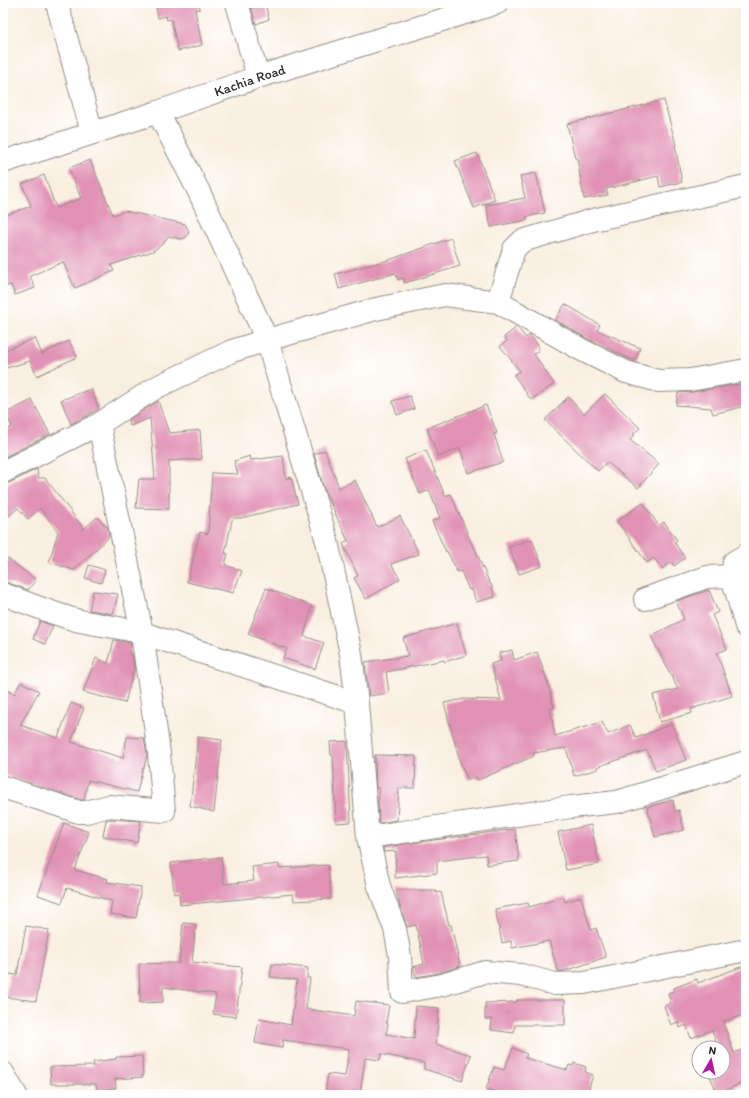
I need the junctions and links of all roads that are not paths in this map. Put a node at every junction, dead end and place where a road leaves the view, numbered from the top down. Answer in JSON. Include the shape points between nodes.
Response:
{"nodes":[{"id":1,"x":57,"y":3,"type":"edge"},
{"id":2,"x":237,"y":3,"type":"edge"},
{"id":3,"x":497,"y":3,"type":"edge"},
{"id":4,"x":258,"y":77,"type":"junction"},
{"id":5,"x":158,"y":112,"type":"junction"},
{"id":6,"x":92,"y":133,"type":"junction"},
{"id":7,"x":3,"y":162,"type":"edge"},
{"id":8,"x":746,"y":186,"type":"edge"},
{"id":9,"x":498,"y":302,"type":"junction"},
{"id":10,"x":267,"y":340,"type":"junction"},
{"id":11,"x":746,"y":370,"type":"edge"},
{"id":12,"x":100,"y":424,"type":"junction"},
{"id":13,"x":3,"y":472,"type":"edge"},
{"id":14,"x":746,"y":555,"type":"edge"},
{"id":15,"x":732,"y":576,"type":"junction"},
{"id":16,"x":3,"y":594,"type":"edge"},
{"id":17,"x":646,"y":599,"type":"dead end"},
{"id":18,"x":746,"y":626,"type":"edge"},
{"id":19,"x":142,"y":633,"type":"junction"},
{"id":20,"x":357,"y":703,"type":"junction"},
{"id":21,"x":746,"y":762,"type":"edge"},
{"id":22,"x":3,"y":787,"type":"edge"},
{"id":23,"x":368,"y":837,"type":"junction"},
{"id":24,"x":746,"y":950,"type":"edge"},
{"id":25,"x":3,"y":1073,"type":"edge"},
{"id":26,"x":16,"y":1095,"type":"edge"}],
"edges":[{"from":1,"to":6,"type":"main road"},
{"from":2,"to":4,"type":"main road"},
{"from":3,"to":4,"type":"main road","name":"Kachia Road"},
{"from":4,"to":5,"type":"main road","name":"Kachia Road"},
{"from":5,"to":6,"type":"main road","name":"Kachia Road"},
{"from":5,"to":10,"type":"main road","via":[[199,192]]},
{"from":6,"to":7,"type":"main road","name":"Kachia Road"},
{"from":8,"to":9,"type":"main road","via":[[593,220],[522,240],[514,249]]},
{"from":9,"to":10,"type":"main road","via":[[445,295],[376,309]]},
{"from":9,"to":11,"type":"main road","via":[[626,372],[658,380],[690,380]]},
{"from":10,"to":12,"type":"main road","via":[[232,351],[157,387]]},
{"from":10,"to":20,"type":"main road","via":[[327,541],[351,654]]},
{"from":12,"to":13,"type":"main road"},
{"from":12,"to":19,"type":"main road"},
{"from":14,"to":15,"type":"main road","via":[[734,562]]},
{"from":15,"to":17,"type":"main road","via":[[707,577]]},
{"from":15,"to":18,"type":"main road"},
{"from":16,"to":19,"type":"main road","via":[[75,620]]},
{"from":19,"to":20,"type":"main road"},
{"from":19,"to":22,"type":"main road","via":[[159,753],[164,811],[109,806],[79,812]]},
{"from":20,"to":23,"type":"main road"},
{"from":21,"to":23,"type":"main road","via":[[617,802],[571,806]]},
{"from":23,"to":24,"type":"main road","via":[[379,886],[395,929],[402,992],[442,985],[485,972],[521,975],[555,984],[584,983]]},
{"from":25,"to":26,"type":"main road"}]}
